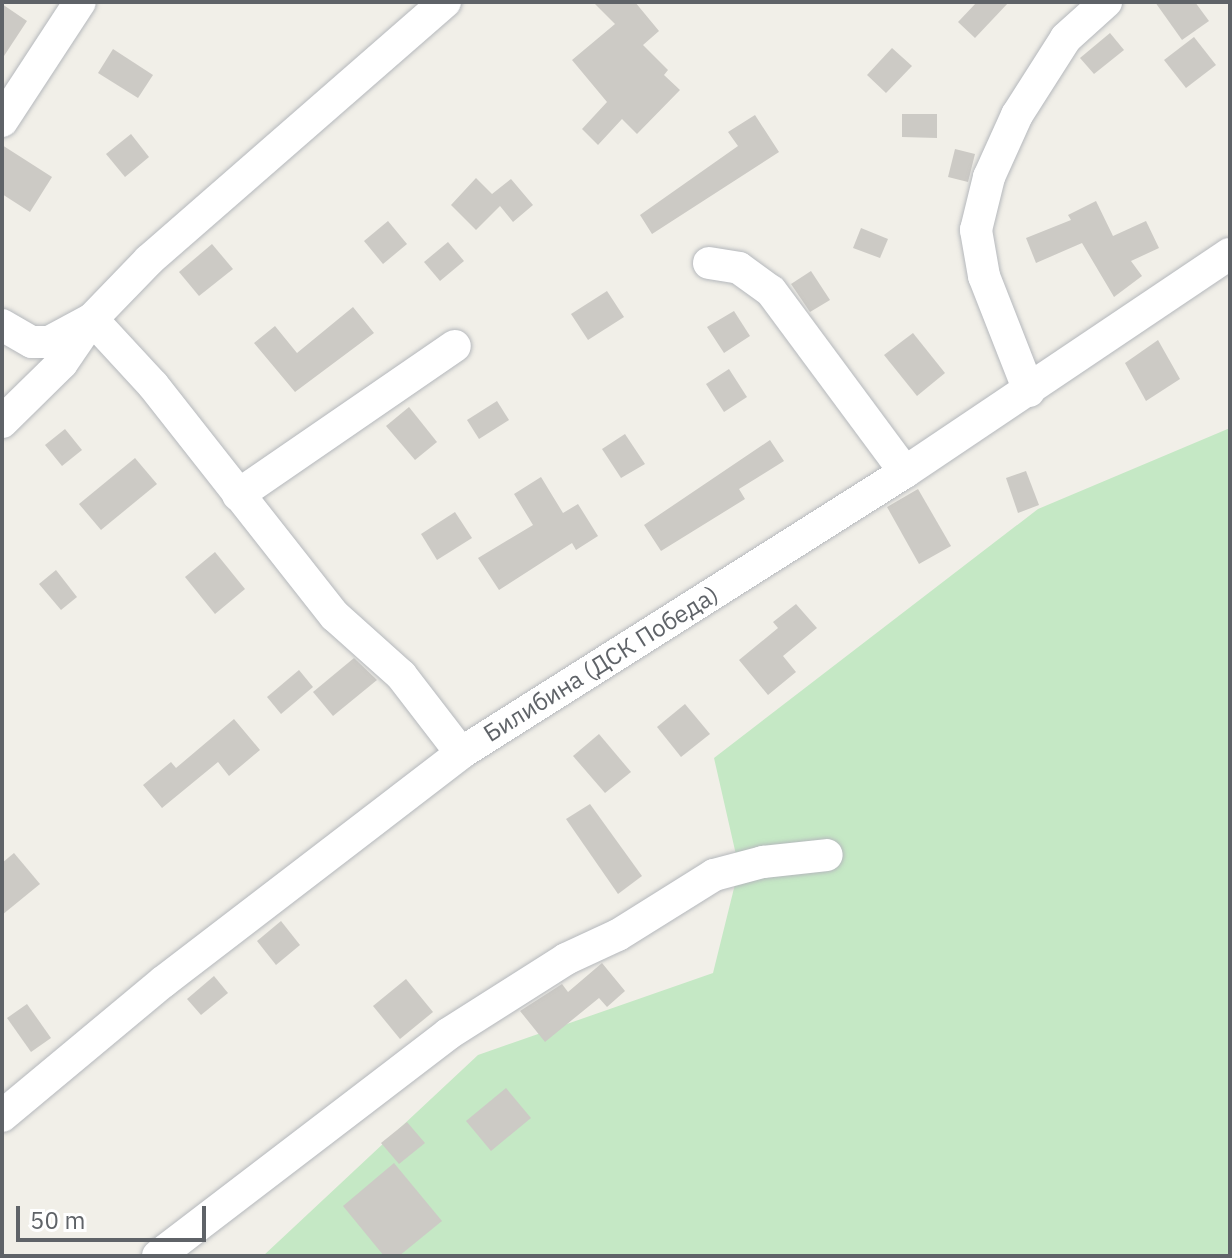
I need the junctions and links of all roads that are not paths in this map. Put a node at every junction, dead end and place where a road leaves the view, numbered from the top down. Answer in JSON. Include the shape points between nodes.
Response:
{"nodes":[{"id":1,"x":80,"y":2,"type":"edge"},
{"id":2,"x":445,"y":2,"type":"edge"},
{"id":3,"x":1106,"y":2,"type":"edge"},
{"id":4,"x":2,"y":121,"type":"edge"},
{"id":5,"x":1230,"y":254,"type":"edge"},
{"id":6,"x":709,"y":263,"type":"dead end"},
{"id":7,"x":92,"y":319,"type":"junction"},
{"id":8,"x":2,"y":325,"type":"edge"},
{"id":9,"x":455,"y":346,"type":"dead end"},
{"id":10,"x":1029,"y":391,"type":"junction"},
{"id":11,"x":2,"y":422,"type":"edge"},
{"id":12,"x":905,"y":472,"type":"junction"},
{"id":13,"x":238,"y":495,"type":"junction"},
{"id":14,"x":461,"y":753,"type":"junction"},
{"id":15,"x":827,"y":855,"type":"dead end"},
{"id":16,"x":2,"y":1116,"type":"edge"},
{"id":17,"x":158,"y":1256,"type":"edge"}],
"edges":[{"from":1,"to":4,"type":"street"},
{"from":2,"to":7,"type":"street","via":[[149,260]]},
{"from":3,"to":10,"type":"street","via":[[1066,38],[1017,115],[989,177],[976,230],[984,276]]},
{"from":5,"to":10,"type":"street","name":"Билибина (ДСК Победа)"},
{"from":6,"to":12,"type":"street","via":[[739,268],[771,291]]},
{"from":7,"to":8,"type":"street","via":[[49,342],[32,342]]},
{"from":7,"to":11,"type":"street","via":[[62,363]]},
{"from":7,"to":13,"type":"street","via":[[153,385]]},
{"from":9,"to":13,"type":"street"},
{"from":10,"to":12,"type":"street","name":"Билибина (ДСК Победа)"},
{"from":12,"to":14,"type":"street","name":"Билибина (ДСК Победа)"},
{"from":13,"to":14,"type":"street","via":[[335,616],[401,675]]},
{"from":14,"to":16,"type":"street","name":"Билибина (ДСК Победа)","via":[[163,982]]},
{"from":15,"to":17,"type":"street","via":[[763,862],[714,875],[618,935],[566,959],[448,1034]]}]}
